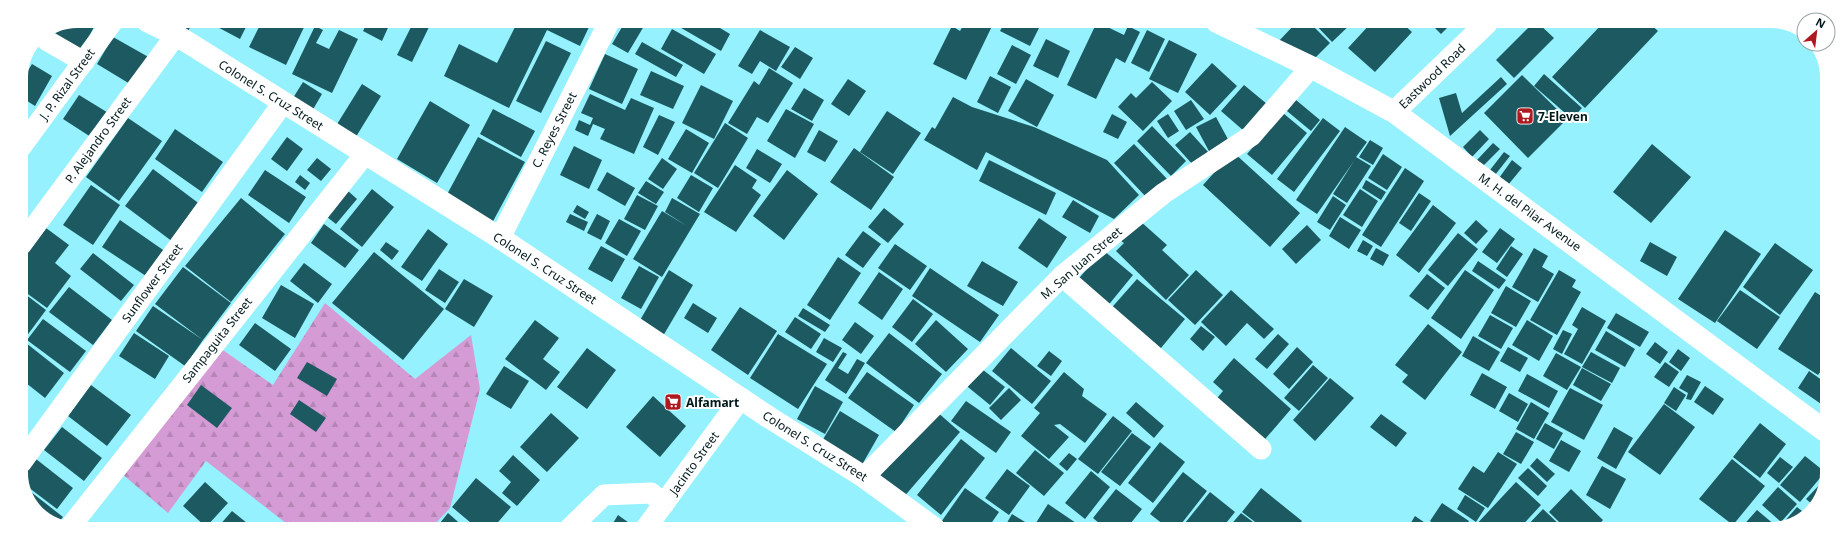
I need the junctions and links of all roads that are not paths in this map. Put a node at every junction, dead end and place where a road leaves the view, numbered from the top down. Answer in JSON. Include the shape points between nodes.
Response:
{"nodes":[{"id":1,"x":108,"y":28,"type":"edge"},
{"id":2,"x":162,"y":28,"type":"edge"},
{"id":3,"x":606,"y":28,"type":"edge"},
{"id":4,"x":1230,"y":28,"type":"edge"},
{"id":5,"x":1481,"y":28,"type":"edge"},
{"id":6,"x":176,"y":35,"type":"junction"},
{"id":7,"x":46,"y":40,"type":"dead end"},
{"id":8,"x":84,"y":62,"type":"junction"},
{"id":9,"x":1311,"y":67,"type":"junction"},
{"id":10,"x":283,"y":103,"type":"junction"},
{"id":11,"x":1394,"y":112,"type":"junction"},
{"id":12,"x":28,"y":138,"type":"edge"},
{"id":13,"x":365,"y":154,"type":"junction"},
{"id":14,"x":28,"y":236,"type":"edge"},
{"id":15,"x":500,"y":238,"type":"junction"},
{"id":16,"x":1062,"y":276,"type":"junction"},
{"id":17,"x":741,"y":398,"type":"junction"},
{"id":18,"x":1820,"y":427,"type":"edge"},
{"id":19,"x":1261,"y":449,"type":"dead end"},
{"id":20,"x":28,"y":453,"type":"edge"},
{"id":21,"x":864,"y":477,"type":"junction"},
{"id":22,"x":664,"y":504,"type":"junction"},
{"id":23,"x":74,"y":522,"type":"edge"},
{"id":24,"x":576,"y":522,"type":"edge"},
{"id":25,"x":650,"y":522,"type":"edge"},
{"id":26,"x":926,"y":522,"type":"edge"}],
"edges":[{"from":1,"to":8,"type":"street","name":"J. P. Rizal Street"},
{"from":2,"to":6,"type":"street","name":"Colonel S. Cruz Street"},
{"from":3,"to":15,"type":"street","name":"C. Reyes Street"},
{"from":4,"to":9,"type":"street","name":"M. H. del Pilar Avenue"},
{"from":5,"to":11,"type":"street","name":"Eastwood Road"},
{"from":6,"to":10,"type":"street","name":"Colonel S. Cruz Street"},
{"from":6,"to":14,"type":"street","name":"P. Alejandro Street"},
{"from":7,"to":8,"type":"street"},
{"from":8,"to":12,"type":"street","name":"J. P. Rizal Street"},
{"from":9,"to":11,"type":"street","name":"M. H. del Pilar Avenue"},
{"from":9,"to":16,"type":"street","name":"M. San Juan Street","via":[[1250,136],[1164,193]]},
{"from":10,"to":13,"type":"street","name":"Colonel S. Cruz Street"},
{"from":10,"to":20,"type":"street","name":"Sunflower Street"},
{"from":11,"to":18,"type":"street","name":"M. H. del Pilar Avenue"},
{"from":13,"to":15,"type":"street","name":"Colonel S. Cruz Street"},
{"from":13,"to":23,"type":"street","name":"Sampaguita Street"},
{"from":15,"to":17,"type":"street","name":"Colonel S. Cruz Street"},
{"from":16,"to":19,"type":"street"},
{"from":16,"to":21,"type":"street","name":"M. San Juan Street"},
{"from":17,"to":21,"type":"street","name":"Colonel S. Cruz Street"},
{"from":17,"to":22,"type":"street","name":"Jacinto Street"},
{"from":21,"to":26,"type":"street","name":"Colonel S. Cruz Street"},
{"from":22,"to":24,"type":"street","via":[[650,493],[604,495]]},
{"from":22,"to":25,"type":"street","name":"Jacinto Street"}]}
